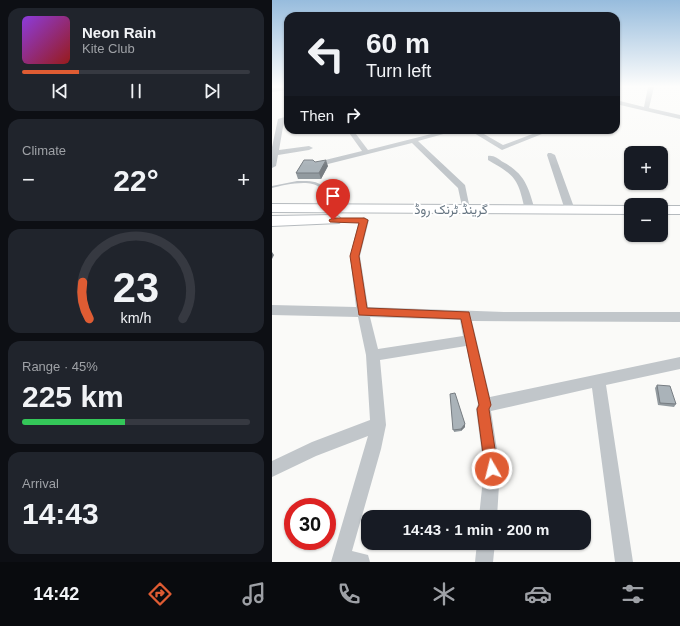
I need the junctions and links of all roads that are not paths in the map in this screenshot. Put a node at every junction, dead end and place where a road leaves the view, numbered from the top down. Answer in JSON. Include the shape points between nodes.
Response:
{"nodes":[{"id":1,"x":664,"y":113,"type":"edge"},
{"id":2,"x":284,"y":117,"type":"edge"},
{"id":3,"x":680,"y":117,"type":"edge"},
{"id":4,"x":353,"y":134,"type":"edge"},
{"id":5,"x":438,"y":134,"type":"edge"},
{"id":6,"x":479,"y":134,"type":"edge"},
{"id":7,"x":536,"y":134,"type":"edge"},
{"id":8,"x":275,"y":139,"type":"edge"},
{"id":9,"x":414,"y":141,"type":"junction"},
{"id":10,"x":309,"y":148,"type":"dead end"},
{"id":11,"x":366,"y":152,"type":"junction"},
{"id":12,"x":274,"y":153,"type":"junction"},
{"id":13,"x":551,"y":155,"type":"dead end"},
{"id":14,"x":491,"y":158,"type":"dead end"},
{"id":15,"x":320,"y":164,"type":"edge"},
{"id":16,"x":272,"y":166,"type":"edge"},
{"id":17,"x":272,"y":187,"type":"edge"},
{"id":18,"x":272,"y":208,"type":"edge"},
{"id":19,"x":333,"y":208,"type":"junction"},
{"id":20,"x":466,"y":209,"type":"junction"},
{"id":21,"x":530,"y":210,"type":"junction"},
{"id":22,"x":570,"y":210,"type":"junction"},
{"id":23,"x":624,"y":210,"type":"edge"},
{"id":24,"x":364,"y":220,"type":"junction"},
{"id":25,"x":272,"y":221,"type":"edge"},
{"id":26,"x":624,"y":221,"type":"edge"},
{"id":27,"x":272,"y":310,"type":"edge"},
{"id":28,"x":363,"y":312,"type":"junction"},
{"id":29,"x":465,"y":315,"type":"junction"},
{"id":30,"x":680,"y":317,"type":"edge"},
{"id":31,"x":471,"y":340,"type":"junction"},
{"id":32,"x":373,"y":356,"type":"junction"},
{"id":33,"x":680,"y":362,"type":"edge"},
{"id":34,"x":598,"y":380,"type":"junction"},
{"id":35,"x":485,"y":405,"type":"junction"},
{"id":36,"x":378,"y":425,"type":"junction"},
{"id":37,"x":272,"y":469,"type":"edge"},
{"id":38,"x":489,"y":510,"type":"edge"},
{"id":39,"x":485,"y":550,"type":"edge"},
{"id":40,"x":340,"y":561,"type":"edge"},
{"id":41,"x":362,"y":562,"type":"edge"},
{"id":42,"x":484,"y":562,"type":"edge"},
{"id":43,"x":624,"y":562,"type":"edge"}],
"edges":[{"from":1,"to":3,"type":"street"},
{"from":2,"to":8,"type":"street"},
{"from":4,"to":11,"type":"street"},
{"from":5,"to":9,"type":"street"},
{"from":6,"to":7,"type":"street","via":[[502,148]]},
{"from":8,"to":12,"type":"street"},
{"from":9,"to":11,"type":"street"},
{"from":9,"to":20,"type":"street","via":[[462,187]]},
{"from":10,"to":12,"type":"street"},
{"from":11,"to":15,"type":"street"},
{"from":12,"to":16,"type":"street"},
{"from":13,"to":22,"type":"street"},
{"from":14,"to":21,"type":"street","via":[[520,177]]},
{"from":17,"to":19,"type":"lane","via":[[288,183],[317,183],[322,187]]},
{"from":18,"to":19,"type":"main road","name":"گرینڈ ٹرنک روڈ"},
{"from":19,"to":20,"type":"main road","name":"گرینڈ ٹرنک روڈ"},
{"from":20,"to":21,"type":"main road","name":"گرینڈ ٹرنک روڈ"},
{"from":21,"to":22,"type":"main road","name":"گرینڈ ٹرنک روڈ"},
{"from":22,"to":23,"type":"main road","name":"گرینڈ ٹرنک روڈ"},
{"from":24,"to":25,"type":"main road","name":"گرینڈ ٹرنک روڈ"},
{"from":24,"to":26,"type":"main road","name":"گرینڈ ٹرنک روڈ"},
{"from":24,"to":28,"type":"street","via":[[355,256]]},
{"from":27,"to":28,"type":"street"},
{"from":28,"to":29,"type":"street"},
{"from":28,"to":32,"type":"street"},
{"from":29,"to":30,"type":"street"},
{"from":29,"to":31,"type":"street"},
{"from":31,"to":32,"type":"street"},
{"from":31,"to":35,"type":"street"},
{"from":32,"to":36,"type":"street"},
{"from":33,"to":34,"type":"street"},
{"from":34,"to":35,"type":"street"},
{"from":34,"to":43,"type":"street"},
{"from":35,"to":38,"type":"street","via":[[483,409],[492,469]]},
{"from":36,"to":37,"type":"street","via":[[312,450]]},
{"from":36,"to":40,"type":"street"},
{"from":39,"to":42,"type":"street"},
{"from":40,"to":41,"type":"street"}]}
